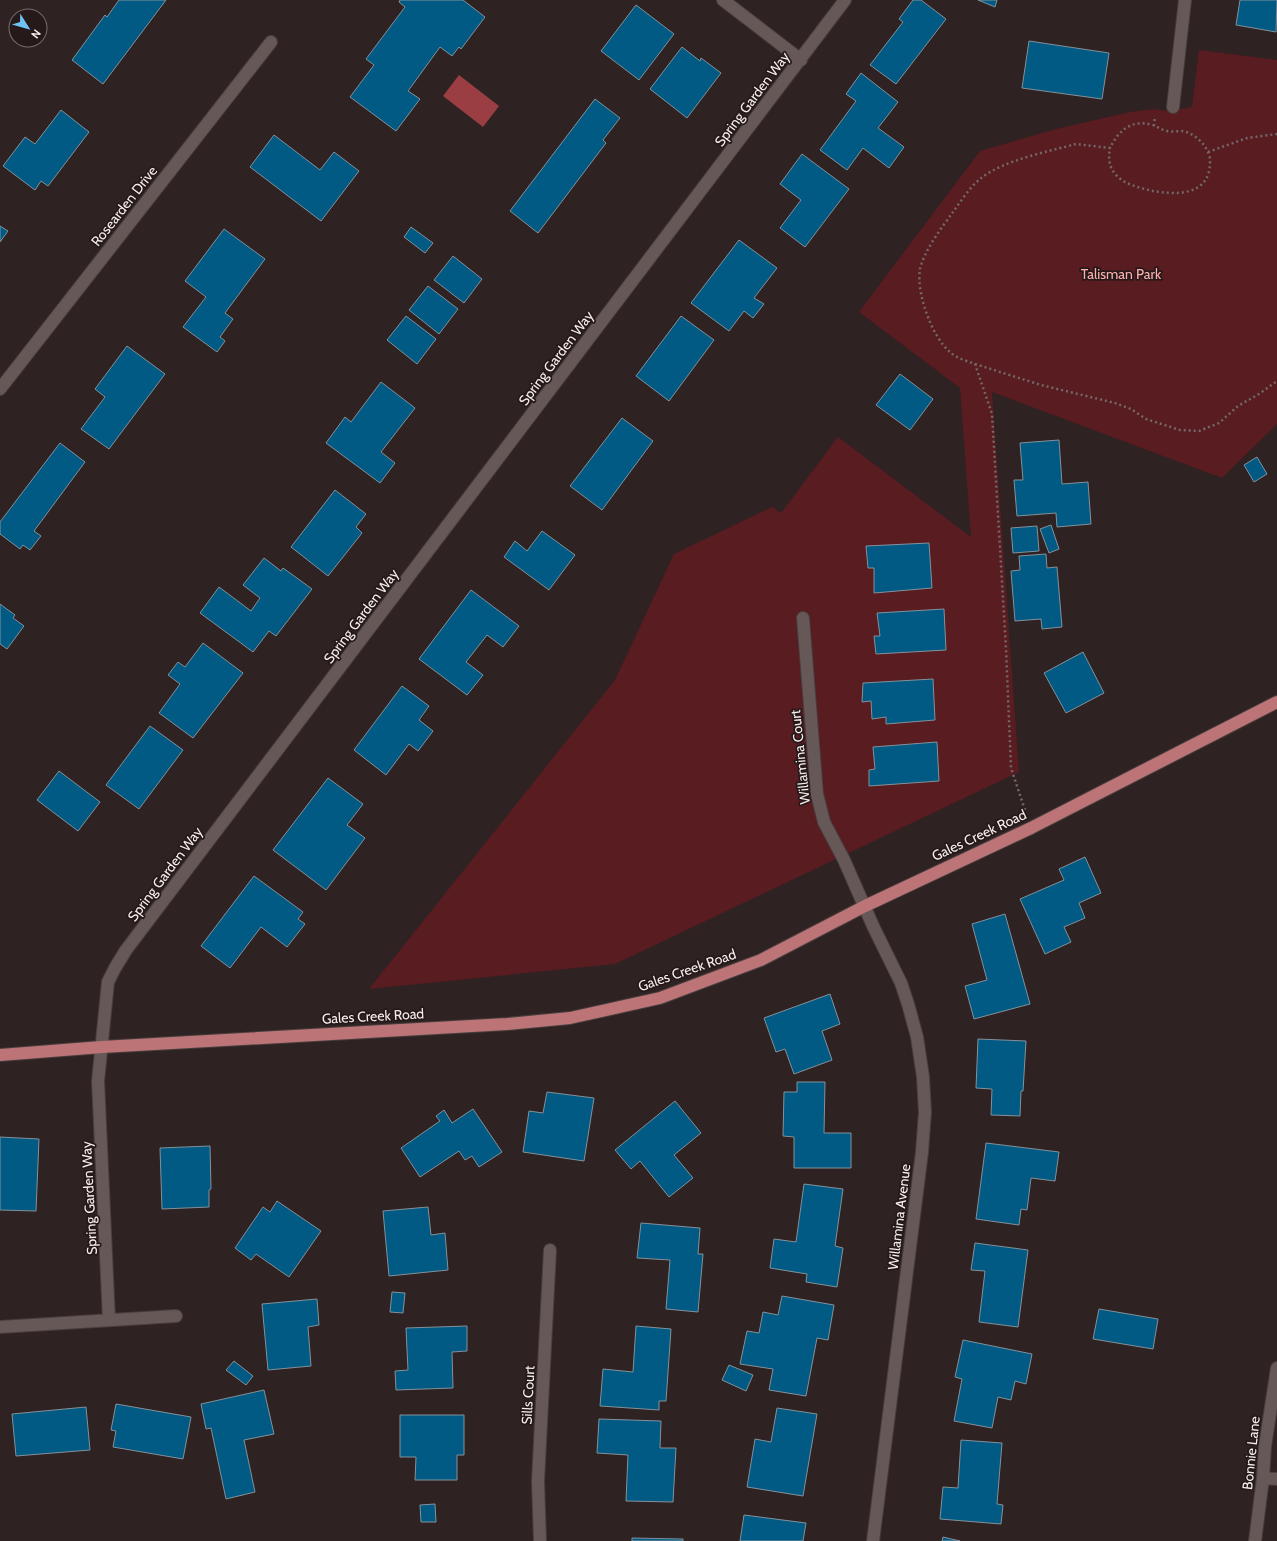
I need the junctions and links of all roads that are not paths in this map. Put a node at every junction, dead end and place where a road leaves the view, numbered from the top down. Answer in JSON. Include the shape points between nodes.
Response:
{"nodes":[{"id":1,"x":723,"y":0,"type":"edge"},
{"id":2,"x":845,"y":0,"type":"edge"},
{"id":3,"x":1185,"y":0,"type":"edge"},
{"id":4,"x":271,"y":42,"type":"dead end"},
{"id":5,"x":801,"y":60,"type":"junction"},
{"id":6,"x":1173,"y":107,"type":"dead end"},
{"id":7,"x":0,"y":389,"type":"edge"},
{"id":8,"x":803,"y":618,"type":"dead end"},
{"id":9,"x":1277,"y":702,"type":"edge"},
{"id":10,"x":865,"y":906,"type":"junction"},
{"id":11,"x":102,"y":1047,"type":"junction"},
{"id":12,"x":0,"y":1055,"type":"edge"},
{"id":13,"x":550,"y":1250,"type":"dead end"},
{"id":14,"x":176,"y":1316,"type":"dead end"},
{"id":15,"x":109,"y":1320,"type":"junction"},
{"id":16,"x":0,"y":1327,"type":"edge"},
{"id":17,"x":1277,"y":1368,"type":"edge"},
{"id":18,"x":1264,"y":1478,"type":"junction"},
{"id":19,"x":1277,"y":1479,"type":"edge"},
{"id":20,"x":540,"y":1541,"type":"edge"},
{"id":21,"x":873,"y":1541,"type":"edge"},
{"id":22,"x":1255,"y":1541,"type":"edge"}],
"edges":[{"from":1,"to":5,"type":"street"},
{"from":2,"to":5,"type":"street","name":"Spring Garden Way"},
{"from":3,"to":6,"type":"street"},
{"from":4,"to":7,"type":"street","name":"Rosearden Drive"},
{"from":5,"to":11,"type":"street","name":"Spring Garden Way","via":[[126,950],[108,982]]},
{"from":8,"to":10,"type":"street","name":"Willamina Court","via":[[816,794],[824,822]]},
{"from":9,"to":10,"type":"main road","name":"Gales Creek Road","via":[[1031,828]]},
{"from":10,"to":11,"type":"main road","name":"Gales Creek Road","via":[[761,960],[700,984],[660,998],[570,1018],[507,1024]]},
{"from":10,"to":21,"type":"street","name":"Willamina Avenue","via":[[901,983],[908,1004],[917,1038],[925,1112]]},
{"from":11,"to":12,"type":"main road","name":"Gales Creek Road"},
{"from":11,"to":15,"type":"street","name":"Spring Garden Way","via":[[98,1081]]},
{"from":13,"to":20,"type":"street","name":"Sills Court","via":[[538,1481]]},
{"from":14,"to":15,"type":"street"},
{"from":15,"to":16,"type":"street"},
{"from":17,"to":18,"type":"street","name":"Bonnie Lane","via":[[1265,1446]]},
{"from":18,"to":19,"type":"street"},
{"from":18,"to":22,"type":"street","name":"Bonnie Lane"}]}
